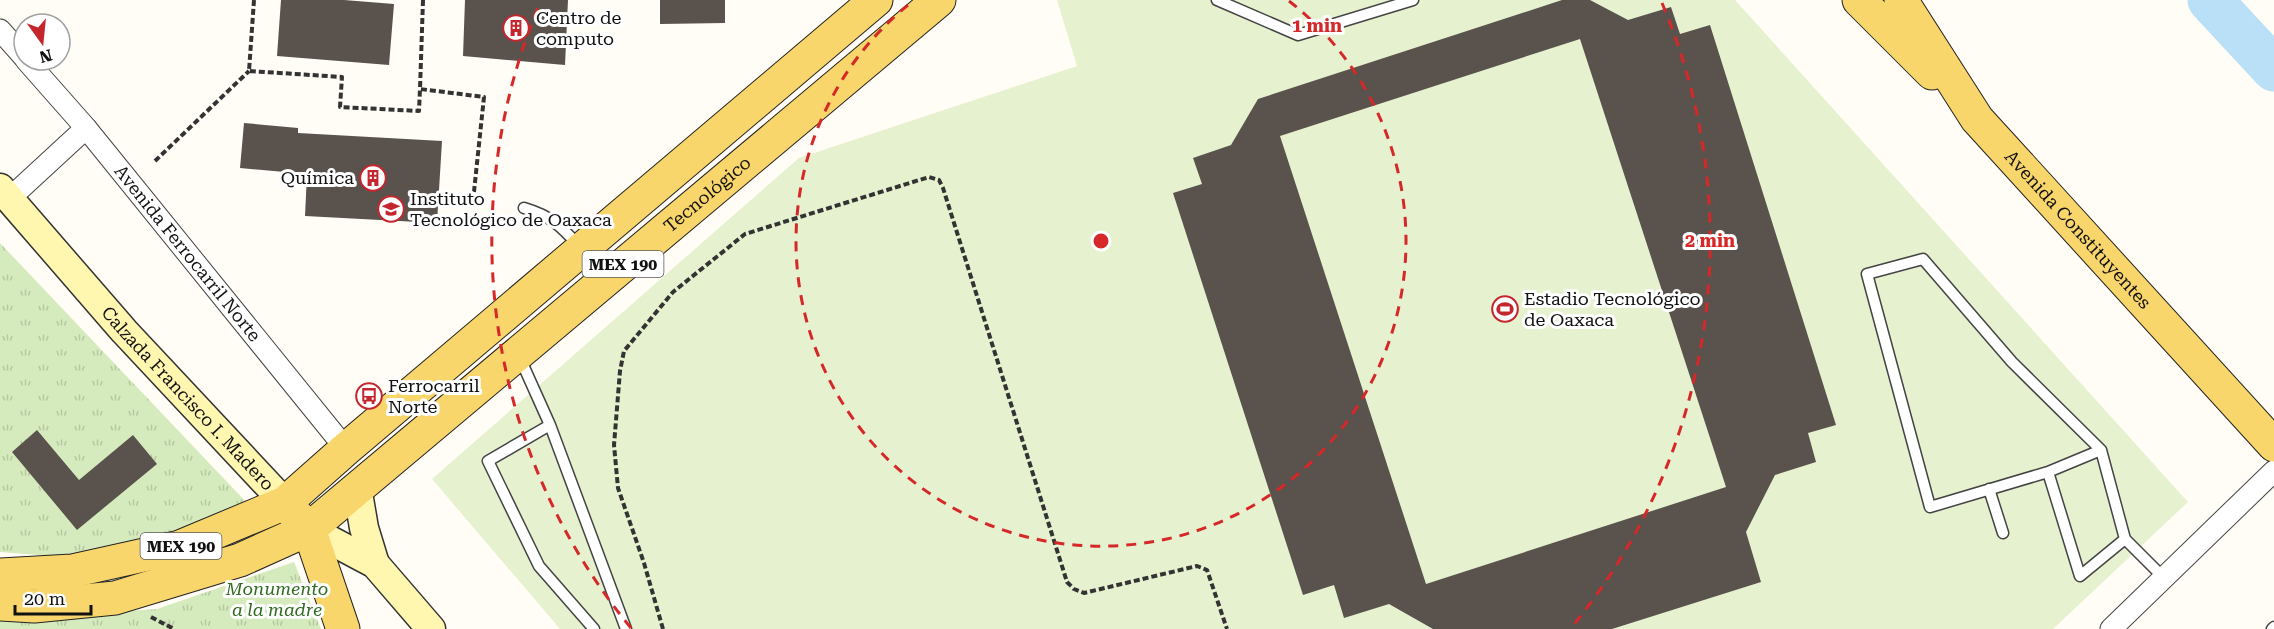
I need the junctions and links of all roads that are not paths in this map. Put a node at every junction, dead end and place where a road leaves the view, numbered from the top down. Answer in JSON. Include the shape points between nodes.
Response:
{"nodes":[{"id":1,"x":876,"y":0,"type":"edge"},
{"id":2,"x":939,"y":0,"type":"edge"},
{"id":3,"x":1217,"y":0,"type":"edge"},
{"id":4,"x":1413,"y":0,"type":"edge"},
{"id":5,"x":1859,"y":0,"type":"edge"},
{"id":6,"x":1901,"y":0,"type":"edge"},
{"id":7,"x":0,"y":30,"type":"edge"},
{"id":8,"x":12,"y":44,"type":"edge"},
{"id":9,"x":36,"y":72,"type":"edge"},
{"id":10,"x":1977,"y":119,"type":"junction"},
{"id":11,"x":86,"y":128,"type":"junction"},
{"id":12,"x":666,"y":178,"type":"junction"},
{"id":13,"x":5,"y":193,"type":"edge"},
{"id":14,"x":692,"y":206,"type":"junction"},
{"id":15,"x":524,"y":208,"type":"dead end"},
{"id":16,"x":583,"y":250,"type":"junction"},
{"id":17,"x":518,"y":353,"type":"junction"},
{"id":18,"x":550,"y":425,"type":"junction"},
{"id":19,"x":2274,"y":445,"type":"edge"},
{"id":20,"x":346,"y":449,"type":"junction"},
{"id":21,"x":2101,"y":450,"type":"junction"},
{"id":22,"x":2048,"y":471,"type":"junction"},
{"id":23,"x":2274,"y":471,"type":"edge"},
{"id":24,"x":357,"y":487,"type":"junction"},
{"id":25,"x":1989,"y":489,"type":"junction"},
{"id":26,"x":285,"y":503,"type":"junction"},
{"id":27,"x":309,"y":529,"type":"junction"},
{"id":28,"x":2003,"y":533,"type":"dead end"},
{"id":29,"x":2126,"y":539,"type":"junction"},
{"id":30,"x":375,"y":564,"type":"junction"},
{"id":31,"x":0,"y":574,"type":"edge"},
{"id":32,"x":2163,"y":578,"type":"junction"},
{"id":33,"x":0,"y":604,"type":"edge"},
{"id":34,"x":343,"y":629,"type":"edge"},
{"id":35,"x":431,"y":629,"type":"edge"},
{"id":36,"x":594,"y":629,"type":"edge"},
{"id":37,"x":626,"y":629,"type":"edge"},
{"id":38,"x":2111,"y":629,"type":"edge"}],
"edges":[{"from":1,"to":12,"type":"main road","number":"MEX 190"},
{"from":2,"to":14,"type":"main road","name":"Tecnológico","number":"MEX 190"},
{"from":3,"to":4,"type":"lane","via":[[1298,35]]},
{"from":5,"to":10,"type":"main road"},
{"from":6,"to":10,"type":"main road","name":"Avenida Constituyentes"},
{"from":7,"to":8,"type":"street","name":"Avenida Ferrocarril Norte"},
{"from":9,"to":11,"type":"street","name":"Avenida Ferrocarril Norte"},
{"from":10,"to":19,"type":"main road","name":"Avenida Constituyentes"},
{"from":11,"to":13,"type":"street"},
{"from":11,"to":20,"type":"street","name":"Avenida Ferrocarril Norte"},
{"from":12,"to":14,"type":"main road"},
{"from":12,"to":16,"type":"main road","number":"MEX 190"},
{"from":13,"to":26,"type":"main road","name":"Calzada Francisco I. Madero","via":[[124,332]]},
{"from":14,"to":17,"type":"main road","name":"Tecnológico","number":"MEX 190"},
{"from":15,"to":16,"type":"lane","via":[[544,214]]},
{"from":16,"to":20,"type":"main road","number":"MEX 190"},
{"from":17,"to":18,"type":"lane"},
{"from":17,"to":24,"type":"main road","name":"Tecnológico","number":"MEX 190"},
{"from":18,"to":36,"type":"lane","via":[[488,461],[539,566]]},
{"from":18,"to":37,"type":"lane"},
{"from":20,"to":26,"type":"main road","number":"MEX 190"},
{"from":21,"to":22,"type":"lane"},
{"from":21,"to":25,"type":"lane","via":[[2012,362],[1923,259],[1867,274],[1930,507]]},
{"from":21,"to":29,"type":"lane"},
{"from":22,"to":25,"type":"lane"},
{"from":22,"to":29,"type":"lane","via":[[2080,576]]},
{"from":23,"to":32,"type":"street"},
{"from":24,"to":27,"type":"main road","name":"Tecnológico","number":"MEX 190"},
{"from":24,"to":30,"type":"main road"},
{"from":25,"to":28,"type":"lane"},
{"from":26,"to":27,"type":"main road","name":"Calzada Francisco I. Madero"},
{"from":26,"to":31,"type":"main road","number":"MEX 190","via":[[180,547],[72,571]]},
{"from":27,"to":30,"type":"main road"},
{"from":27,"to":33,"type":"main road","number":"MEX 190","via":[[240,560],[115,598],[34,606]]},
{"from":27,"to":34,"type":"main road","name":"Calzada Francisco I. Madero"},
{"from":29,"to":32,"type":"lane"},
{"from":30,"to":35,"type":"main road"},
{"from":32,"to":38,"type":"street"}]}
